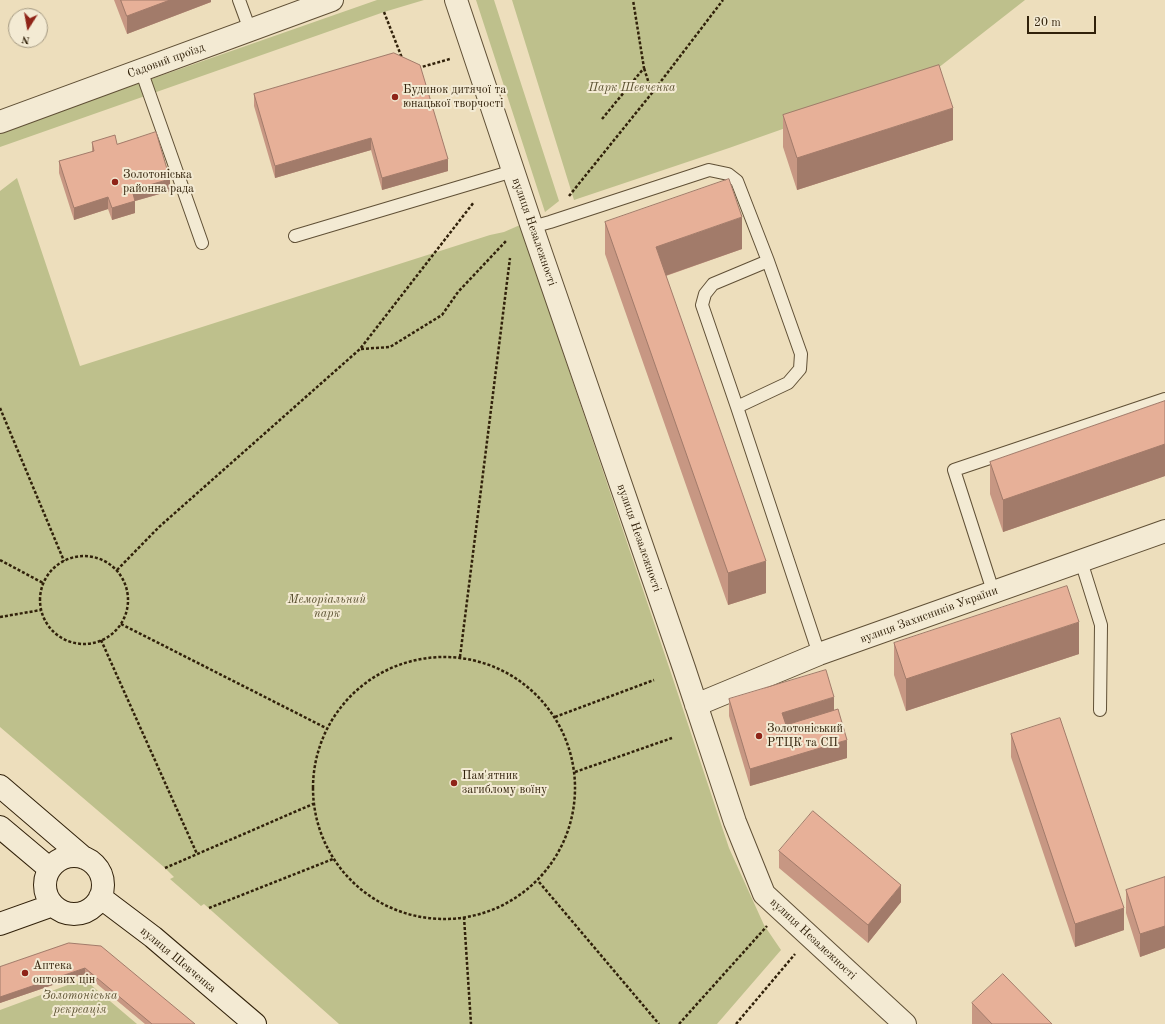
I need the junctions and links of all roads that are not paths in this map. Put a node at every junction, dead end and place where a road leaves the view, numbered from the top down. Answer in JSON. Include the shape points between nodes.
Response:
{"nodes":[{"id":1,"x":238,"y":0,"type":"edge"},
{"id":2,"x":332,"y":0,"type":"edge"},
{"id":3,"x":456,"y":0,"type":"edge"},
{"id":4,"x":250,"y":30,"type":"junction"},
{"id":5,"x":141,"y":70,"type":"junction"},
{"id":6,"x":0,"y":122,"type":"edge"},
{"id":7,"x":503,"y":174,"type":"junction"},
{"id":8,"x":532,"y":227,"type":"junction"},
{"id":9,"x":295,"y":236,"type":"dead end"},
{"id":10,"x":202,"y":243,"type":"dead end"},
{"id":11,"x":768,"y":262,"type":"junction"},
{"id":12,"x":1165,"y":399,"type":"edge"},
{"id":13,"x":737,"y":407,"type":"junction"},
{"id":14,"x":1165,"y":532,"type":"edge"},
{"id":15,"x":1081,"y":561,"type":"junction"},
{"id":16,"x":994,"y":591,"type":"junction"},
{"id":17,"x":819,"y":654,"type":"junction"},
{"id":18,"x":696,"y":705,"type":"junction"},
{"id":19,"x":1100,"y":710,"type":"dead end"},
{"id":20,"x":0,"y":786,"type":"edge"},
{"id":21,"x":0,"y":826,"type":"edge"},
{"id":22,"x":84,"y":858,"type":"junction"},
{"id":23,"x":50,"y":869,"type":"junction"},
{"id":24,"x":100,"y":897,"type":"junction"},
{"id":25,"x":53,"y":905,"type":"junction"},
{"id":26,"x":0,"y":924,"type":"edge"},
{"id":27,"x":255,"y":1024,"type":"edge"},
{"id":28,"x":905,"y":1024,"type":"edge"}],
"edges":[{"from":1,"to":4,"type":"lane"},
{"from":2,"to":4,"type":"street","name":"Садовий проїзд"},
{"from":3,"to":7,"type":"street","name":"вулиця Незалежності"},
{"from":4,"to":5,"type":"street","name":"Садовий проїзд"},
{"from":5,"to":6,"type":"street","name":"Садовий проїзд"},
{"from":5,"to":10,"type":"lane"},
{"from":7,"to":8,"type":"street","name":"вулиця Незалежності"},
{"from":7,"to":9,"type":"lane"},
{"from":8,"to":11,"type":"lane","via":[[709,170],[728,174],[737,181]]},
{"from":8,"to":18,"type":"street","name":"вулиця Незалежності"},
{"from":11,"to":13,"type":"lane","via":[[800,354],[800,369],[788,383]]},
{"from":11,"to":13,"type":"lane","via":[[713,284],[705,294],[702,305]]},
{"from":12,"to":16,"type":"lane","via":[[954,470]]},
{"from":13,"to":17,"type":"lane"},
{"from":14,"to":15,"type":"street","name":"вулиця Захисників України"},
{"from":15,"to":16,"type":"street","name":"вулиця Захисників України"},
{"from":15,"to":19,"type":"lane","via":[[1101,624]]},
{"from":16,"to":17,"type":"street","name":"вулиця Захисників України"},
{"from":17,"to":18,"type":"street","name":"вулиця Захисників України"},
{"from":18,"to":28,"type":"street","name":"вулиця Незалежності","via":[[735,822],[764,894]]},
{"from":20,"to":22,"type":"street"},
{"from":21,"to":23,"type":"street"},
{"from":22,"to":23,"type":"street","via":[[65,857]]},
{"from":22,"to":24,"type":"street","via":[[92,862],[102,878],[103,888]]},
{"from":23,"to":25,"type":"street","via":[[45,888]]},
{"from":24,"to":25,"type":"street","via":[[88,910],[80,913],[70,914]]},
{"from":24,"to":27,"type":"street","name":"вулиця Шевченка","via":[[153,937]]},
{"from":25,"to":26,"type":"street"}]}
